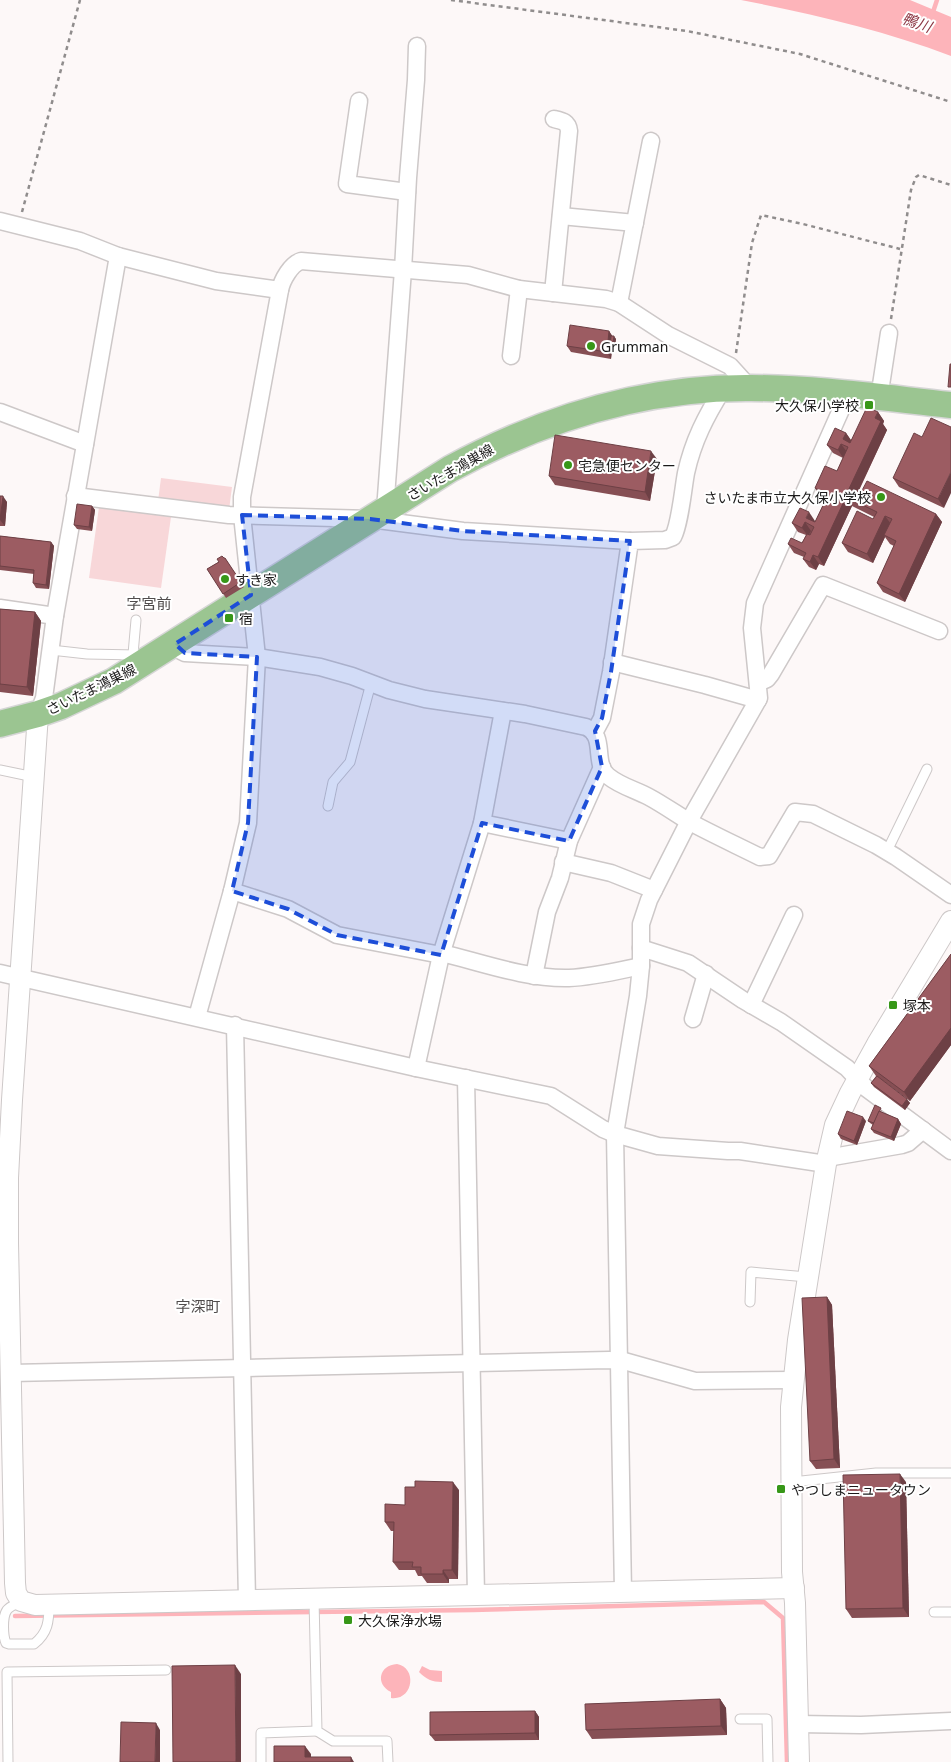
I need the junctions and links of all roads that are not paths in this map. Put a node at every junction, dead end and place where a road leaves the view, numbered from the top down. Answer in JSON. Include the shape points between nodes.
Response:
{"nodes":[{"id":1,"x":417,"y":46,"type":"dead end"},
{"id":2,"x":359,"y":100,"type":"dead end"},
{"id":3,"x":554,"y":119,"type":"dead end"},
{"id":4,"x":651,"y":141,"type":"dead end"},
{"id":5,"x":407,"y":192,"type":"junction"},
{"id":6,"x":561,"y":216,"type":"junction"},
{"id":7,"x":0,"y":221,"type":"edge"},
{"id":8,"x":635,"y":223,"type":"junction"},
{"id":9,"x":118,"y":256,"type":"junction"},
{"id":10,"x":403,"y":270,"type":"junction"},
{"id":11,"x":519,"y":289,"type":"junction"},
{"id":12,"x":280,"y":290,"type":"junction"},
{"id":13,"x":553,"y":293,"type":"junction"},
{"id":14,"x":619,"y":303,"type":"junction"},
{"id":15,"x":889,"y":333,"type":"road end"},
{"id":16,"x":511,"y":356,"type":"dead end"},
{"id":17,"x":727,"y":377,"type":"junction"},
{"id":18,"x":848,"y":394,"type":"junction"},
{"id":19,"x":879,"y":398,"type":"junction"},
{"id":20,"x":951,"y":405,"type":"edge"},
{"id":21,"x":0,"y":412,"type":"edge"},
{"id":22,"x":85,"y":444,"type":"junction"},
{"id":23,"x":75,"y":496,"type":"junction"},
{"id":24,"x":378,"y":514,"type":"junction"},
{"id":25,"x":242,"y":515,"type":"junction"},
{"id":26,"x":630,"y":541,"type":"junction"},
{"id":27,"x":251,"y":595,"type":"junction"},
{"id":28,"x":0,"y":608,"type":"edge"},
{"id":29,"x":55,"y":616,"type":"junction"},
{"id":30,"x":136,"y":620,"type":"dead end"},
{"id":31,"x":939,"y":631,"type":"dead end"},
{"id":32,"x":175,"y":644,"type":"junction"},
{"id":33,"x":51,"y":650,"type":"junction"},
{"id":34,"x":257,"y":657,"type":"junction"},
{"id":35,"x":139,"y":658,"type":"junction"},
{"id":36,"x":612,"y":662,"type":"junction"},
{"id":37,"x":371,"y":683,"type":"junction"},
{"id":38,"x":758,"y":683,"type":"junction"},
{"id":39,"x":758,"y":700,"type":"junction"},
{"id":40,"x":503,"y":711,"type":"junction"},
{"id":41,"x":38,"y":714,"type":"junction"},
{"id":42,"x":0,"y":724,"type":"edge"},
{"id":43,"x":594,"y":733,"type":"junction"},
{"id":44,"x":602,"y":767,"type":"junction"},
{"id":45,"x":927,"y":769,"type":"dead end"},
{"id":46,"x":0,"y":770,"type":"edge"},
{"id":47,"x":34,"y":777,"type":"junction"},
{"id":48,"x":328,"y":806,"type":"dead end"},
{"id":49,"x":688,"y":821,"type":"junction"},
{"id":50,"x":482,"y":822,"type":"junction"},
{"id":51,"x":569,"y":841,"type":"junction"},
{"id":52,"x":886,"y":851,"type":"junction"},
{"id":53,"x":564,"y":862,"type":"junction"},
{"id":54,"x":654,"y":890,"type":"junction"},
{"id":55,"x":232,"y":891,"type":"junction"},
{"id":56,"x":951,"y":894,"type":"edge"},
{"id":57,"x":794,"y":915,"type":"dead end"},
{"id":58,"x":951,"y":921,"type":"edge"},
{"id":59,"x":641,"y":948,"type":"junction"},
{"id":60,"x":442,"y":954,"type":"junction"},
{"id":61,"x":641,"y":966,"type":"junction"},
{"id":62,"x":0,"y":973,"type":"edge"},
{"id":63,"x":706,"y":974,"type":"junction"},
{"id":64,"x":534,"y":976,"type":"junction"},
{"id":65,"x":20,"y":977,"type":"junction"},
{"id":66,"x":751,"y":1005,"type":"junction"},
{"id":67,"x":197,"y":1017,"type":"junction"},
{"id":68,"x":693,"y":1019,"type":"dead end"},
{"id":69,"x":235,"y":1026,"type":"junction"},
{"id":70,"x":416,"y":1068,"type":"junction"},
{"id":71,"x":466,"y":1078,"type":"junction"},
{"id":72,"x":857,"y":1078,"type":"junction"},
{"id":73,"x":6,"y":1099,"type":"edge"},
{"id":74,"x":923,"y":1130,"type":"junction"},
{"id":75,"x":615,"y":1134,"type":"junction"},
{"id":76,"x":951,"y":1151,"type":"edge"},
{"id":77,"x":826,"y":1161,"type":"junction"},
{"id":78,"x":4,"y":1276,"type":"edge"},
{"id":79,"x":807,"y":1277,"type":"junction"},
{"id":80,"x":750,"y":1302,"type":"dead end"},
{"id":81,"x":619,"y":1360,"type":"junction"},
{"id":82,"x":471,"y":1362,"type":"junction"},
{"id":83,"x":242,"y":1367,"type":"junction"},
{"id":84,"x":12,"y":1373,"type":"junction"},
{"id":85,"x":793,"y":1380,"type":"junction"},
{"id":86,"x":6,"y":1426,"type":"edge"},
{"id":87,"x":951,"y":1472,"type":"edge"},
{"id":88,"x":790,"y":1482,"type":"junction"},
{"id":89,"x":794,"y":1588,"type":"junction"},
{"id":90,"x":623,"y":1592,"type":"junction"},
{"id":91,"x":476,"y":1595,"type":"junction"},
{"id":92,"x":314,"y":1599,"type":"junction"},
{"id":93,"x":247,"y":1600,"type":"junction"},
{"id":94,"x":21,"y":1601,"type":"junction"},
{"id":95,"x":49,"y":1604,"type":"junction"},
{"id":96,"x":934,"y":1612,"type":"dead end"},
{"id":97,"x":951,"y":1612,"type":"edge"},
{"id":98,"x":166,"y":1670,"type":"dead end"},
{"id":99,"x":4,"y":1672,"type":"edge"},
{"id":100,"x":740,"y":1719,"type":"dead end"},
{"id":101,"x":951,"y":1721,"type":"edge"},
{"id":102,"x":798,"y":1724,"type":"junction"},
{"id":103,"x":317,"y":1731,"type":"junction"},
{"id":104,"x":8,"y":1762,"type":"edge"},
{"id":105,"x":261,"y":1762,"type":"edge"},
{"id":106,"x":388,"y":1762,"type":"edge"},
{"id":107,"x":768,"y":1762,"type":"edge"},
{"id":108,"x":799,"y":1762,"type":"edge"}],
"edges":[{"from":1,"to":5,"type":"street"},
{"from":2,"to":5,"type":"street","via":[[347,184]]},
{"from":3,"to":6,"type":"street","via":[[565,122],[569,131]]},
{"from":4,"to":8,"type":"street"},
{"from":5,"to":10,"type":"street"},
{"from":6,"to":8,"type":"street"},
{"from":6,"to":13,"type":"street"},
{"from":7,"to":9,"type":"street","via":[[80,241]]},
{"from":8,"to":14,"type":"street"},
{"from":9,"to":12,"type":"street","via":[[216,280]]},
{"from":9,"to":22,"type":"street"},
{"from":10,"to":11,"type":"street","via":[[468,275]]},
{"from":10,"to":12,"type":"street","via":[[299,261],[283,279]]},
{"from":10,"to":24,"type":"street"},
{"from":11,"to":13,"type":"street"},
{"from":11,"to":16,"type":"street"},
{"from":12,"to":25,"type":"street","via":[[244,481]]},
{"from":13,"to":14,"type":"street"},
{"from":14,"to":17,"type":"street"},
{"from":15,"to":19,"type":"street"},
{"from":17,"to":18,"type":"main road","name":"さいたま鴻巣線","via":[[750,388]]},
{"from":17,"to":24,"type":"main road","name":"さいたま鴻巣線","via":[[680,392],[588,411],[535,429],[462,462]]},
{"from":17,"to":26,"type":"street","via":[[694,443],[674,535],[665,540]]},
{"from":18,"to":19,"type":"main road","name":"さいたま鴻巣線"},
{"from":18,"to":38,"type":"street","via":[[755,603],[752,628]]},
{"from":19,"to":20,"type":"main road","name":"さいたま鴻巣線"},
{"from":21,"to":22,"type":"street"},
{"from":22,"to":23,"type":"street"},
{"from":23,"to":25,"type":"street"},
{"from":23,"to":29,"type":"street"},
{"from":24,"to":25,"type":"street"},
{"from":24,"to":26,"type":"street","via":[[463,531]]},
{"from":24,"to":27,"type":"main road","name":"さいたま鴻巣線"},
{"from":25,"to":27,"type":"street"},
{"from":26,"to":36,"type":"street"},
{"from":27,"to":32,"type":"main road","name":"さいたま鴻巣線"},
{"from":27,"to":34,"type":"street"},
{"from":28,"to":29,"type":"street"},
{"from":29,"to":33,"type":"street"},
{"from":30,"to":35,"type":"lane"},
{"from":31,"to":38,"type":"street","via":[[823,585],[771,674]]},
{"from":32,"to":34,"type":"street","via":[[184,652]]},
{"from":32,"to":35,"type":"main road","name":"さいたま鴻巣線"},
{"from":33,"to":35,"type":"lane"},
{"from":33,"to":41,"type":"street","via":[[44,698]]},
{"from":34,"to":37,"type":"street","via":[[328,669]]},
{"from":34,"to":55,"type":"street","via":[[248,823]]},
{"from":35,"to":41,"type":"main road","name":"さいたま鴻巣線","via":[[105,685]]},
{"from":36,"to":39,"type":"street"},
{"from":36,"to":43,"type":"street","via":[[602,718]]},
{"from":37,"to":40,"type":"street","via":[[425,699]]},
{"from":37,"to":48,"type":"lane","via":[[357,742],[350,762],[333,782]]},
{"from":38,"to":39,"type":"street"},
{"from":39,"to":49,"type":"street"},
{"from":40,"to":43,"type":"street","via":[[586,727]]},
{"from":40,"to":50,"type":"street"},
{"from":41,"to":42,"type":"main road","name":"さいたま鴻巣線"},
{"from":41,"to":47,"type":"street"},
{"from":43,"to":44,"type":"street"},
{"from":44,"to":49,"type":"street","via":[[606,775]]},
{"from":44,"to":51,"type":"street"},
{"from":45,"to":52,"type":"lane"},
{"from":46,"to":47,"type":"lane"},
{"from":47,"to":65,"type":"street"},
{"from":49,"to":52,"type":"street","via":[[760,857],[769,856],[795,812],[813,814]]},
{"from":49,"to":54,"type":"street"},
{"from":50,"to":51,"type":"street"},
{"from":50,"to":60,"type":"street"},
{"from":51,"to":53,"type":"street"},
{"from":52,"to":56,"type":"street"},
{"from":53,"to":54,"type":"street","via":[[610,873]]},
{"from":53,"to":64,"type":"street","via":[[547,912]]},
{"from":54,"to":59,"type":"street","via":[[642,918]]},
{"from":55,"to":60,"type":"street","via":[[288,909],[337,935]]},
{"from":55,"to":67,"type":"street"},
{"from":57,"to":66,"type":"street"},
{"from":58,"to":72,"type":"street"},
{"from":59,"to":61,"type":"street"},
{"from":59,"to":63,"type":"street","via":[[685,961]]},
{"from":60,"to":64,"type":"street"},
{"from":60,"to":70,"type":"street"},
{"from":61,"to":64,"type":"street","via":[[576,978]]},
{"from":61,"to":75,"type":"street"},
{"from":62,"to":65,"type":"street"},
{"from":63,"to":66,"type":"street"},
{"from":63,"to":68,"type":"street"},
{"from":65,"to":67,"type":"street"},
{"from":65,"to":73,"type":"street"},
{"from":66,"to":72,"type":"street","via":[[790,1028]]},
{"from":67,"to":69,"type":"street"},
{"from":69,"to":70,"type":"street"},
{"from":69,"to":83,"type":"street"},
{"from":70,"to":71,"type":"street"},
{"from":71,"to":75,"type":"street","via":[[551,1096]]},
{"from":71,"to":82,"type":"street"},
{"from":72,"to":74,"type":"street"},
{"from":72,"to":77,"type":"street","via":[[839,1116]]},
{"from":73,"to":78,"type":"street","via":[[8,1186]]},
{"from":74,"to":76,"type":"street"},
{"from":74,"to":77,"type":"street","via":[[902,1145]]},
{"from":75,"to":77,"type":"street","via":[[658,1146]]},
{"from":75,"to":81,"type":"street"},
{"from":77,"to":79,"type":"street"},
{"from":78,"to":84,"type":"street"},
{"from":79,"to":80,"type":"lane","via":[[751,1272]]},
{"from":79,"to":85,"type":"street"},
{"from":81,"to":82,"type":"street"},
{"from":81,"to":85,"type":"street","via":[[695,1381]]},
{"from":81,"to":90,"type":"street"},
{"from":82,"to":83,"type":"street"},
{"from":82,"to":91,"type":"street"},
{"from":83,"to":84,"type":"street"},
{"from":83,"to":93,"type":"street"},
{"from":84,"to":86,"type":"street"},
{"from":85,"to":88,"type":"street"},
{"from":86,"to":94,"type":"street","via":[[15,1583]]},
{"from":87,"to":88,"type":"lane","via":[[876,1474]]},
{"from":88,"to":89,"type":"street"},
{"from":89,"to":90,"type":"street"},
{"from":89,"to":102,"type":"street"},
{"from":90,"to":91,"type":"street"},
{"from":91,"to":92,"type":"street"},
{"from":92,"to":93,"type":"street"},
{"from":92,"to":103,"type":"lane"},
{"from":93,"to":95,"type":"street"},
{"from":94,"to":95,"type":"street"},
{"from":94,"to":95,"type":"lane","via":[[5,1616],[5,1639],[9,1644],[37,1642],[49,1623]]},
{"from":96,"to":97,"type":"lane"},
{"from":98,"to":99,"type":"lane"},
{"from":99,"to":104,"type":"lane"},
{"from":100,"to":107,"type":"lane","via":[[767,1719]]},
{"from":101,"to":102,"type":"street"},
{"from":102,"to":108,"type":"street"},
{"from":103,"to":105,"type":"lane","via":[[261,1733]]},
{"from":103,"to":106,"type":"lane","via":[[333,1741],[387,1741]]}]}
